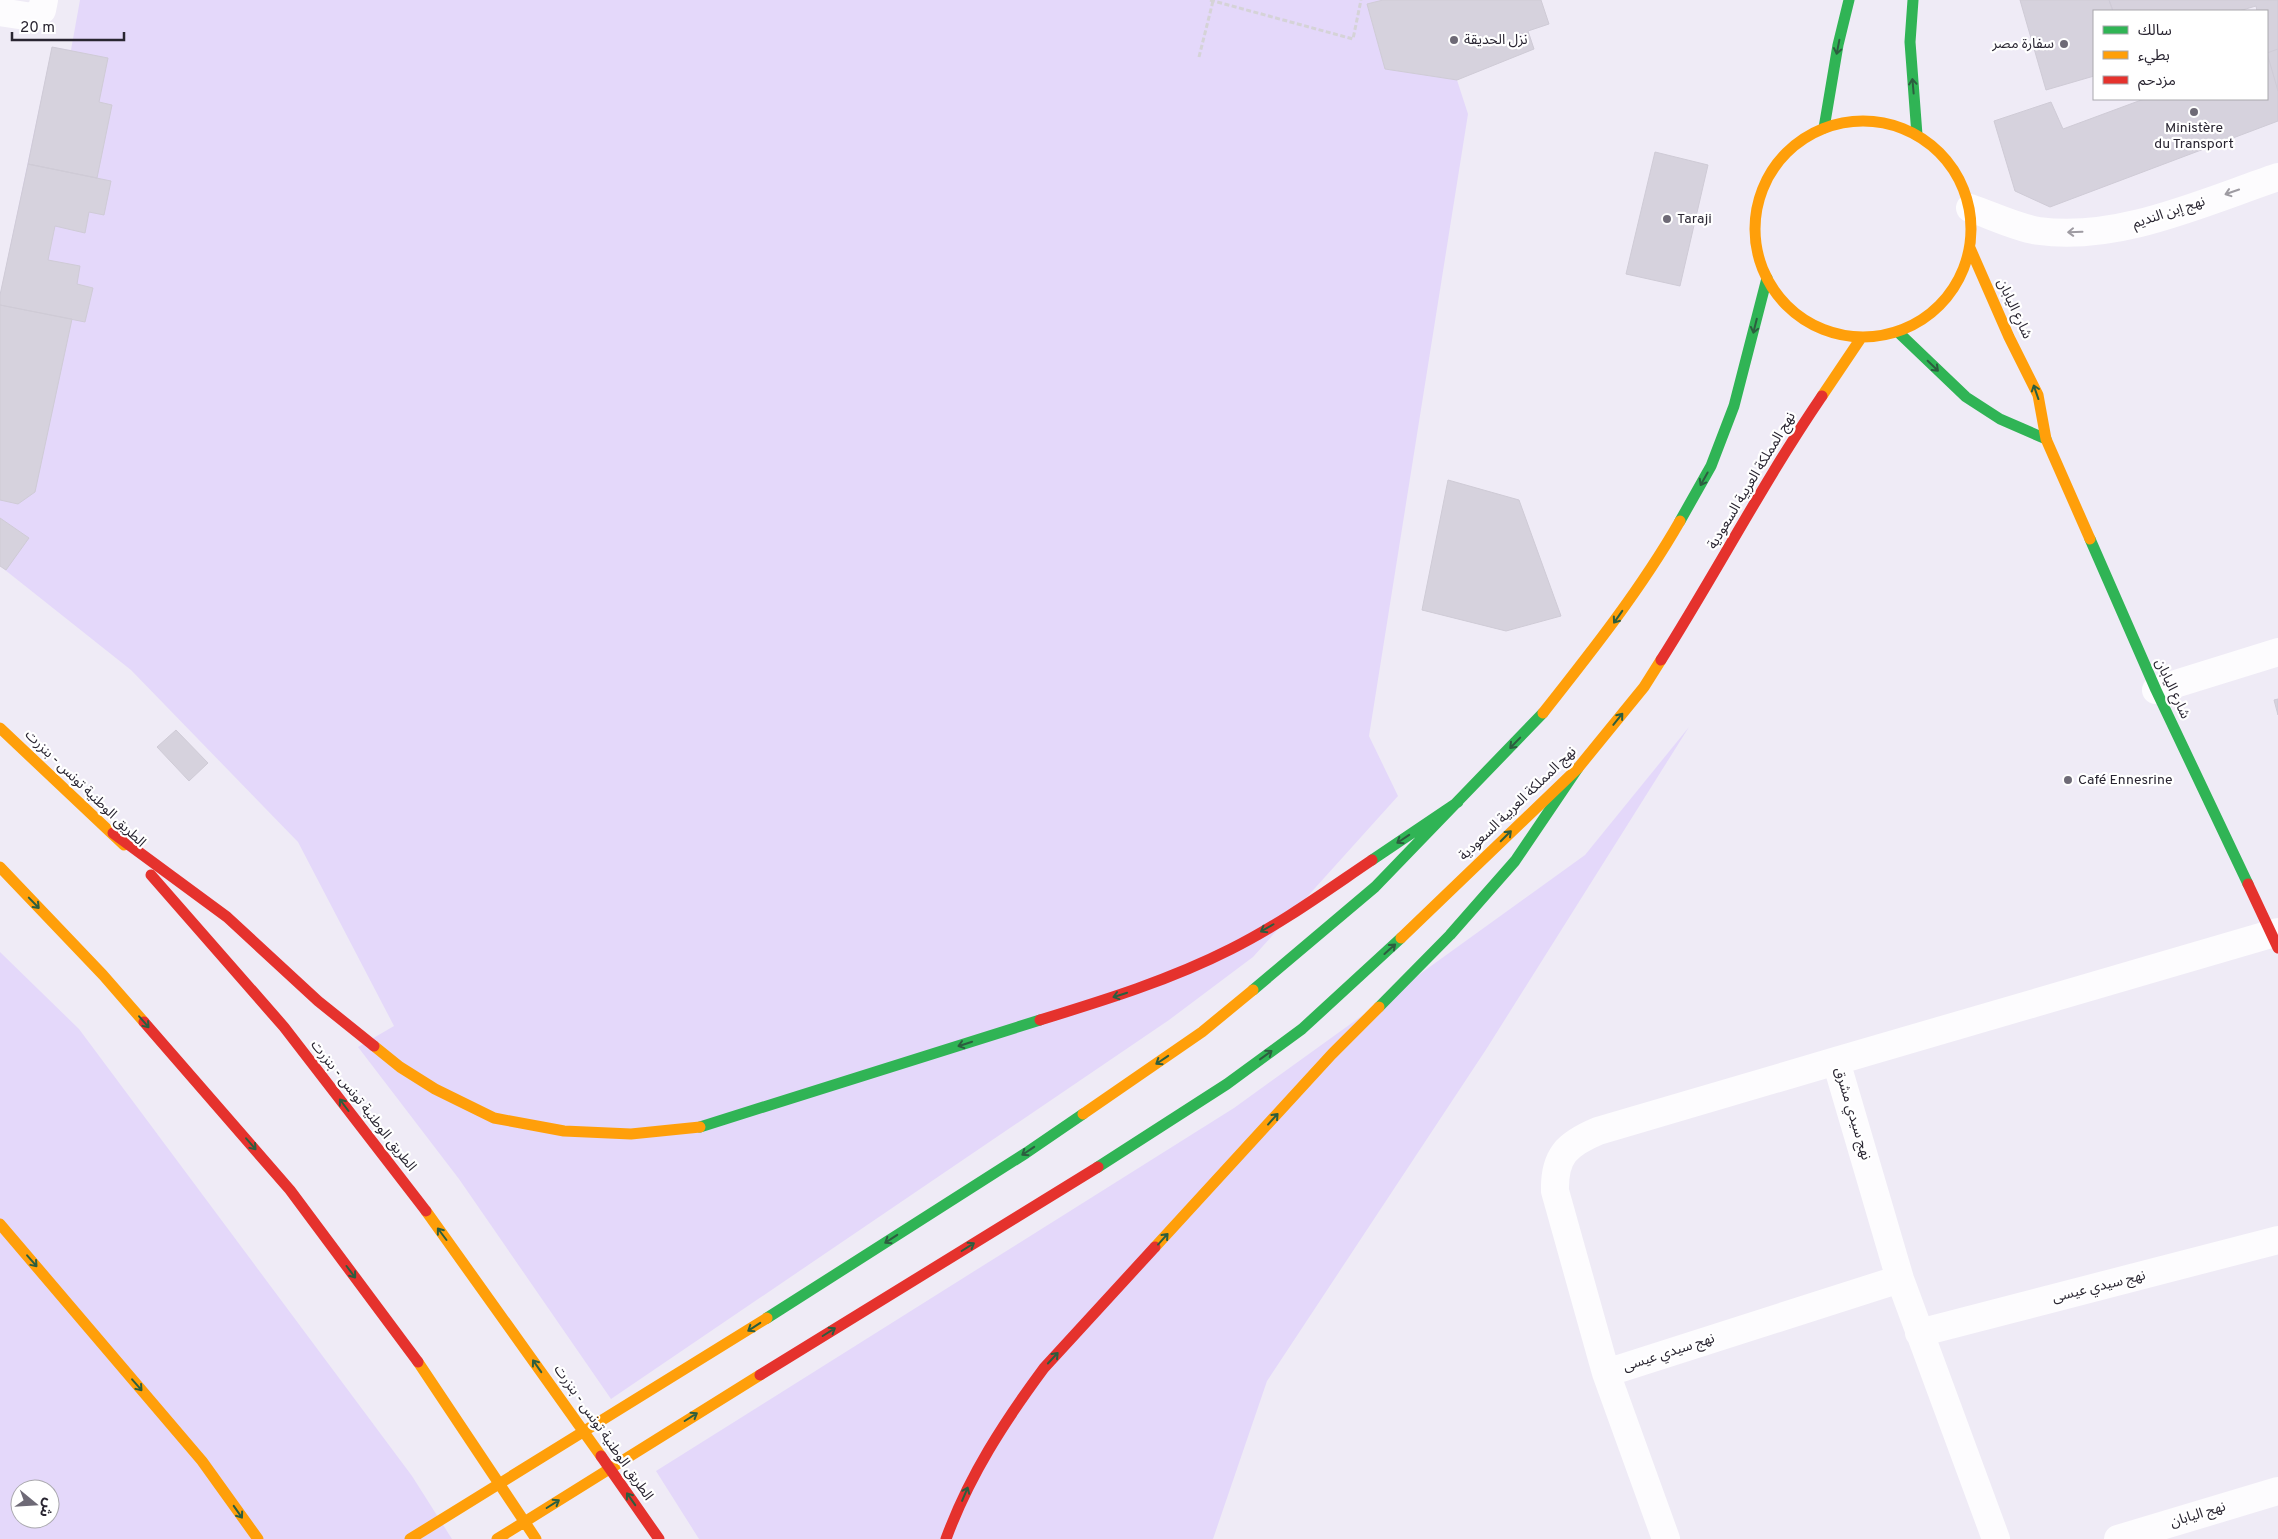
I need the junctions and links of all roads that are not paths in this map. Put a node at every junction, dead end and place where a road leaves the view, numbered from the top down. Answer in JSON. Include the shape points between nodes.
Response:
{"nodes":[{"id":1,"x":44,"y":0,"type":"edge"},
{"id":2,"x":1848,"y":0,"type":"edge"},
{"id":3,"x":1912,"y":0,"type":"edge"},
{"id":4,"x":0,"y":12,"type":"edge"},
{"id":5,"x":1824,"y":128,"type":"junction"},
{"id":6,"x":1917,"y":135,"type":"junction"},
{"id":7,"x":2278,"y":177,"type":"edge"},
{"id":8,"x":1970,"y":208,"type":"junction"},
{"id":9,"x":1970,"y":248,"type":"junction"},
{"id":10,"x":1767,"y":278,"type":"junction"},
{"id":11,"x":1898,"y":332,"type":"junction"},
{"id":12,"x":1861,"y":338,"type":"junction"},
{"id":13,"x":2046,"y":439,"type":"junction"},
{"id":14,"x":2278,"y":652,"type":"edge"},
{"id":15,"x":2156,"y":690,"type":"junction"},
{"id":16,"x":0,"y":728,"type":"edge"},
{"id":17,"x":1578,"y":768,"type":"junction"},
{"id":18,"x":1458,"y":802,"type":"junction"},
{"id":19,"x":113,"y":833,"type":"junction"},
{"id":20,"x":0,"y":867,"type":"edge"},
{"id":21,"x":2276,"y":938,"type":"edge"},
{"id":22,"x":1836,"y":1061,"type":"junction"},
{"id":23,"x":1,"y":1225,"type":"edge"},
{"id":24,"x":2278,"y":1240,"type":"edge"},
{"id":25,"x":1900,"y":1279,"type":"junction"},
{"id":26,"x":1919,"y":1333,"type":"junction"},
{"id":27,"x":1606,"y":1373,"type":"junction"},
{"id":28,"x":2278,"y":1491,"type":"edge"},
{"id":29,"x":258,"y":1539,"type":"edge"},
{"id":30,"x":410,"y":1539,"type":"edge"},
{"id":31,"x":497,"y":1539,"type":"edge"},
{"id":32,"x":536,"y":1539,"type":"edge"},
{"id":33,"x":659,"y":1539,"type":"edge"},
{"id":34,"x":946,"y":1539,"type":"edge"},
{"id":35,"x":1666,"y":1539,"type":"edge"},
{"id":36,"x":1996,"y":1539,"type":"edge"},
{"id":37,"x":2118,"y":1539,"type":"edge"}],
"edges":[{"from":1,"to":4,"type":"street","via":[[42,10],[32,17]]},
{"from":2,"to":5,"type":"main road","one_way":true},
{"from":6,"to":3,"type":"main road","one_way":true,"via":[[1910,42]]},
{"from":5,"to":6,"type":"main road","via":[[1855,120],[1888,123]]},
{"from":5,"to":10,"type":"main road","via":[[1783,156],[1768,177],[1759,200],[1755,227],[1758,254]]},
{"from":6,"to":8,"type":"main road","via":[[1942,154],[1960,179]]},
{"from":7,"to":8,"type":"street","name":"نهج إبن النديم","one_way":true,"via":[[2132,226],[2075,233],[2037,231]]},
{"from":8,"to":9,"type":"main road"},
{"from":9,"to":11,"type":"main road","via":[[1961,276],[1945,300],[1923,319]]},
{"from":13,"to":9,"type":"main road","name":"شارع اليابان","one_way":true,"via":[[2038,395]]},
{"from":10,"to":12,"type":"main road","via":[[1784,303],[1806,321],[1832,333]]},
{"from":10,"to":18,"type":"main road","one_way":true,"via":[[1734,406],[1711,466],[1662,552],[1603,638],[1538,719]]},
{"from":11,"to":12,"type":"main road"},
{"from":11,"to":13,"type":"main road","one_way":true,"via":[[1966,397],[2000,419]]},
{"from":17,"to":12,"type":"main road","name":"نهج المملكة العربية السعودية","one_way":true,"via":[[1644,687],[1705,591],[1798,431]]},
{"from":13,"to":15,"type":"main road","name":"شارع اليابان"},
{"from":14,"to":15,"type":"street"},
{"from":15,"to":21,"type":"main road","name":"شارع اليابان"},
{"from":16,"to":19,"type":"main road","name":"الطريق الوطنية تونس - بنزرت"},
{"from":31,"to":17,"type":"main road","name":"نهج المملكة العربية السعودية","one_way":true,"via":[[1090,1173],[1227,1084],[1309,1022]]},
{"from":34,"to":17,"type":"main road","one_way":true,"via":[[973,1475],[1006,1417],[1044,1368],[1332,1054],[1450,935],[1515,861]]},
{"from":18,"to":19,"type":"main road","one_way":true,"via":[[1294,913],[1231,949],[1136,990],[697,1128],[631,1134],[564,1131],[494,1118],[435,1089],[400,1067],[318,1002],[227,917]]},
{"from":18,"to":30,"type":"main road","one_way":true,"via":[[1375,887],[1202,1032],[1026,1153],[727,1344]]},
{"from":33,"to":19,"type":"main road","name":"الطريق الوطنية تونس - بنزرت","one_way":true,"via":[[471,1273],[326,1080],[239,974]]},
{"from":20,"to":32,"type":"main road","one_way":true,"via":[[103,975],[290,1190],[419,1363]]},
{"from":21,"to":22,"type":"street","name":"نهج سيدي مشرق"},
{"from":22,"to":25,"type":"street","name":"نهج سيدي مشرق"},
{"from":22,"to":27,"type":"street","via":[[1598,1131],[1577,1140],[1563,1154],[1554,1172],[1555,1191]]},
{"from":23,"to":29,"type":"main road","one_way":true,"via":[[202,1460]]},
{"from":24,"to":26,"type":"street","name":"نهج سيدي عيسى"},
{"from":25,"to":26,"type":"street","name":"نهج سيدي مشرق"},
{"from":25,"to":27,"type":"street","name":"نهج سيدي عيسى"},
{"from":26,"to":36,"type":"street","name":"نهج سيدي مشرق"},
{"from":27,"to":35,"type":"street","name":"نهج سيدي عيسى"},
{"from":28,"to":37,"type":"street","name":"نهج اليابان"}]}
